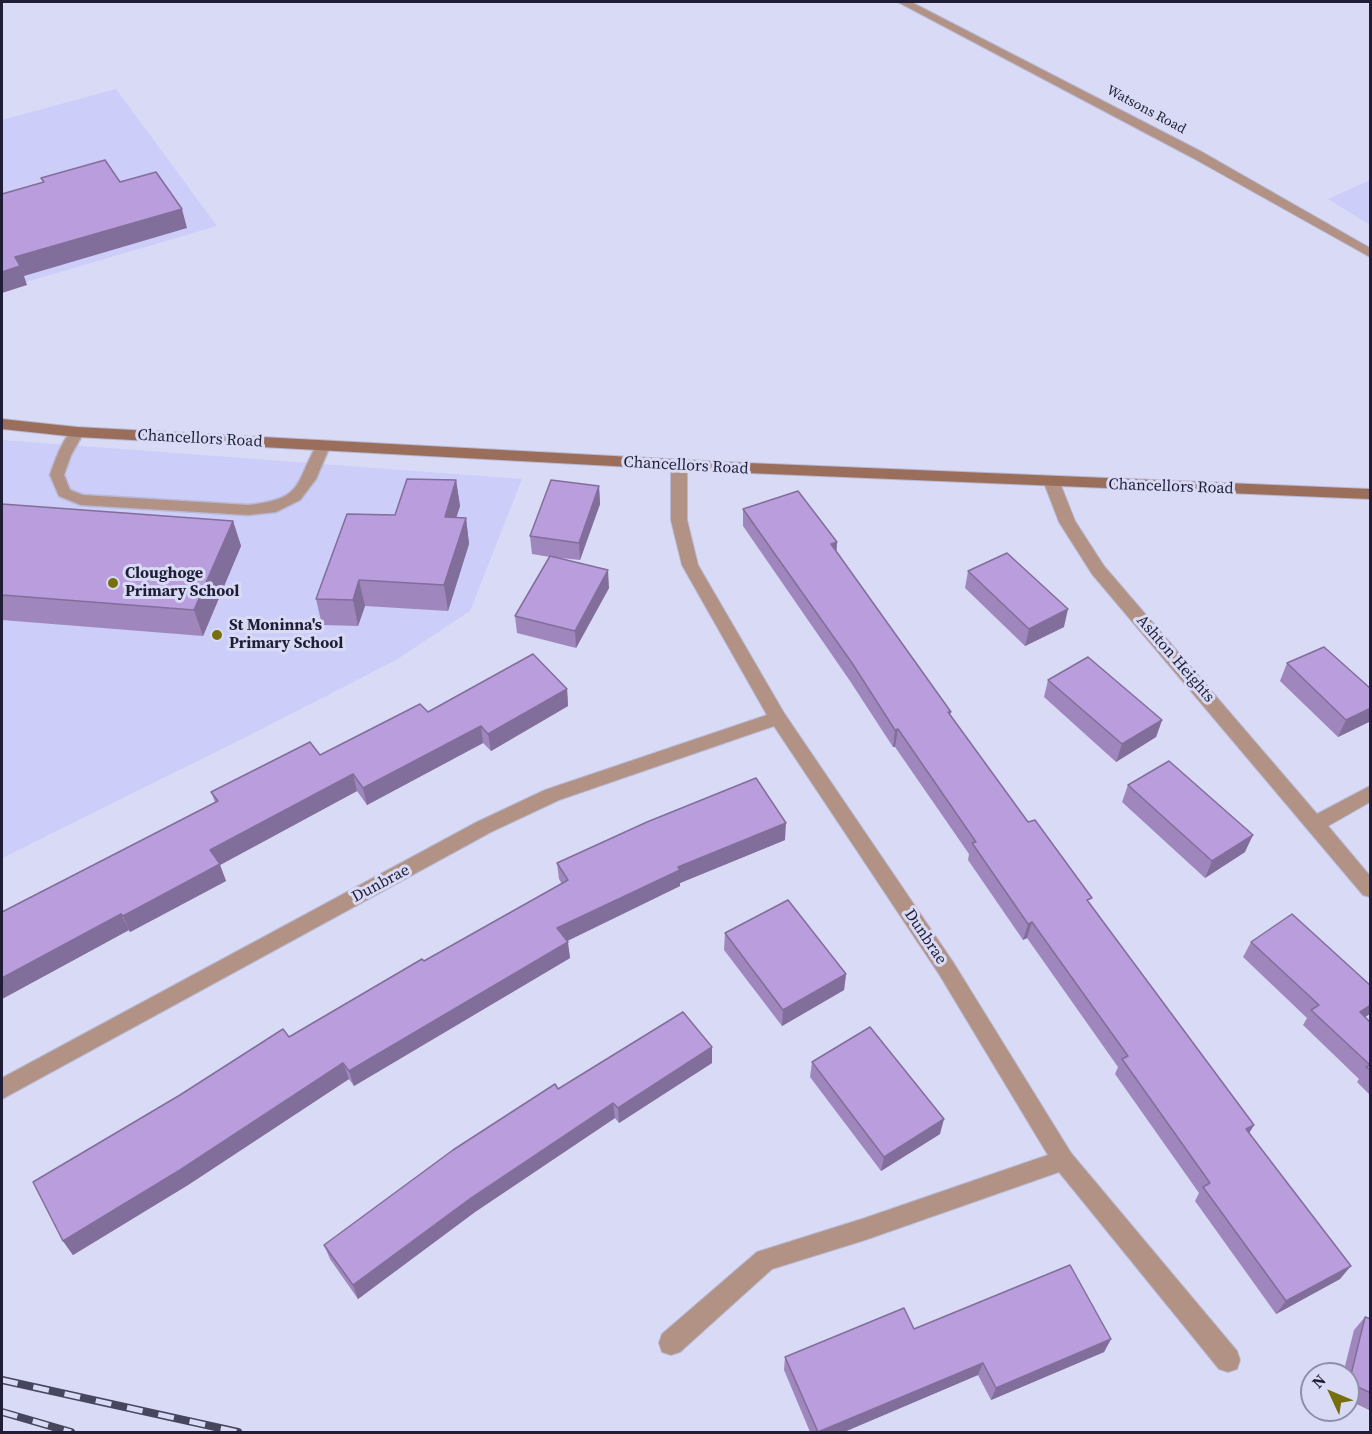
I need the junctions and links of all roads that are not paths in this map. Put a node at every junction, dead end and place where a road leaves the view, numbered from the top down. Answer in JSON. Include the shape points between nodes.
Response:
{"nodes":[{"id":1,"x":904,"y":2,"type":"edge"},
{"id":2,"x":1371,"y":253,"type":"edge"},
{"id":3,"x":2,"y":424,"type":"edge"},
{"id":4,"x":77,"y":432,"type":"junction"},
{"id":5,"x":323,"y":446,"type":"junction"},
{"id":6,"x":679,"y":466,"type":"junction"},
{"id":7,"x":1052,"y":483,"type":"junction"},
{"id":8,"x":1371,"y":494,"type":"edge"},
{"id":9,"x":778,"y":718,"type":"junction"},
{"id":10,"x":1371,"y":793,"type":"edge"},
{"id":11,"x":1314,"y":825,"type":"junction"},
{"id":12,"x":1371,"y":889,"type":"edge"},
{"id":13,"x":2,"y":1089,"type":"edge"},
{"id":14,"x":1063,"y":1160,"type":"junction"},
{"id":15,"x":671,"y":1343,"type":"dead end"},
{"id":16,"x":1228,"y":1360,"type":"dead end"}],
"edges":[{"from":1,"to":2,"type":"street","name":"Watsons Road","via":[[1131,118]]},
{"from":3,"to":4,"type":"street","name":"Chancellors Road"},
{"from":4,"to":5,"type":"street","name":"Chancellors Road"},
{"from":4,"to":5,"type":"lane","via":[[57,475],[64,493],[81,500],[248,510],[276,507],[296,497],[309,479]]},
{"from":5,"to":6,"type":"street","name":"Chancellors Road"},
{"from":6,"to":7,"type":"street","name":"Chancellors Road"},
{"from":6,"to":9,"type":"street","name":"Dunbrae","via":[[679,520],[690,565]]},
{"from":7,"to":8,"type":"street","name":"Chancellors Road"},
{"from":7,"to":11,"type":"street","name":"Ashton Heights","via":[[1067,522],[1098,570]]},
{"from":9,"to":13,"type":"street","name":"Dunbrae","via":[[552,795],[484,827]]},
{"from":9,"to":14,"type":"street","name":"Dunbrae","via":[[946,968]]},
{"from":10,"to":11,"type":"street"},
{"from":11,"to":12,"type":"street","name":"Ashton Heights"},
{"from":14,"to":15,"type":"street","via":[[865,1230],[765,1260]]},
{"from":14,"to":16,"type":"street","name":"Dunbrae"}]}
